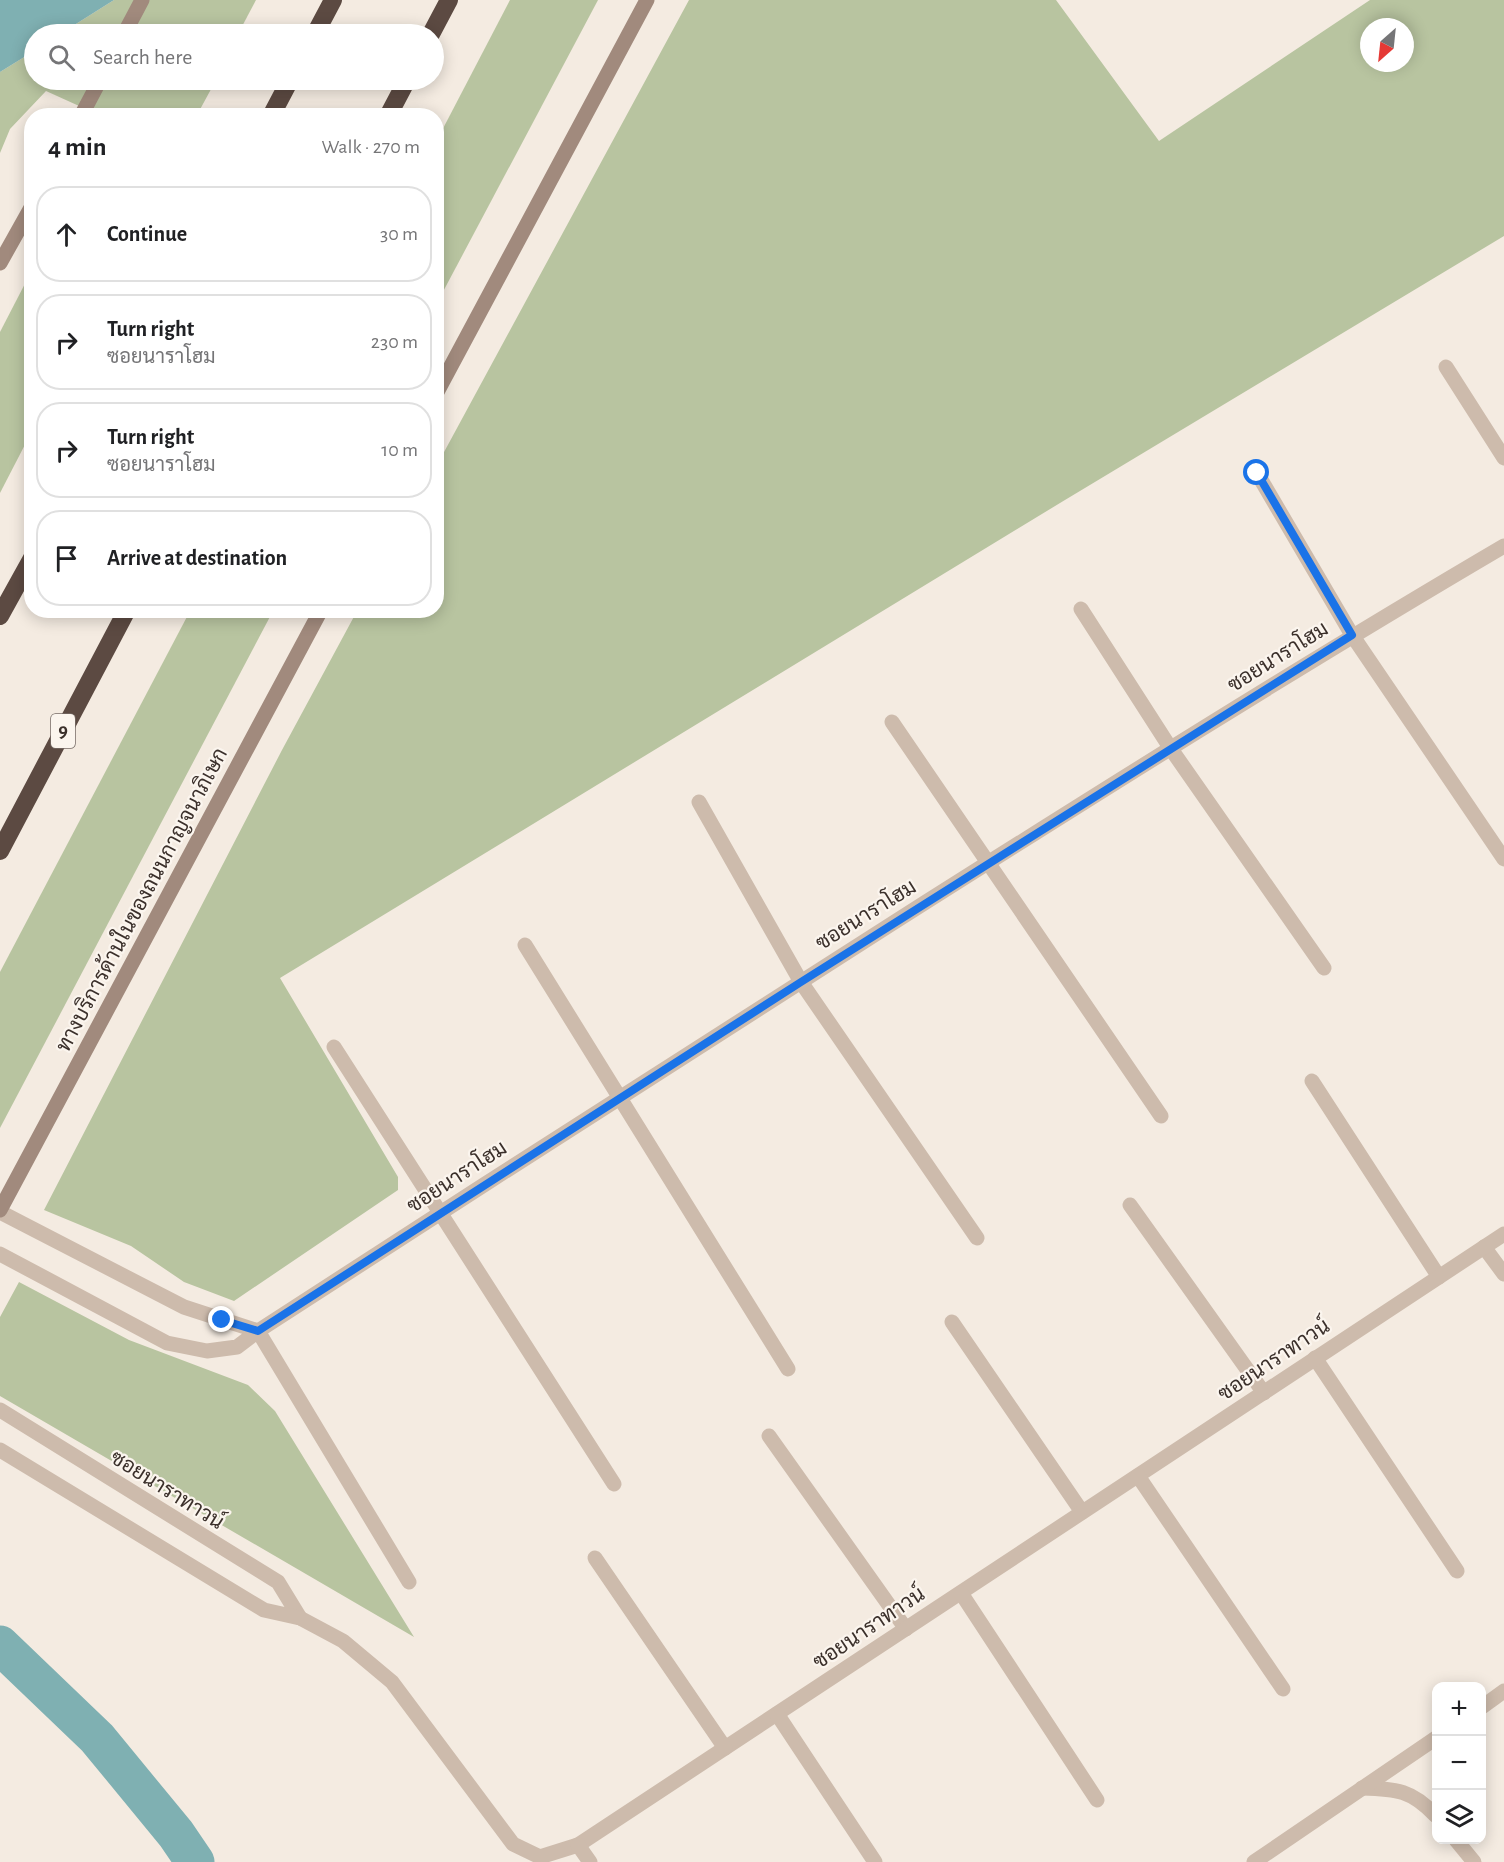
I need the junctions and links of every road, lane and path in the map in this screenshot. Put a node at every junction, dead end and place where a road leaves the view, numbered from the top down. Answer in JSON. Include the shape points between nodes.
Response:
{"nodes":[{"id":1,"x":142,"y":0,"type":"edge"},
{"id":2,"x":333,"y":0,"type":"edge"},
{"id":3,"x":449,"y":0,"type":"edge"},
{"id":4,"x":647,"y":0,"type":"edge"},
{"id":5,"x":129,"y":24,"type":"edge"},
{"id":6,"x":320,"y":24,"type":"edge"},
{"id":7,"x":436,"y":24,"type":"edge"},
{"id":8,"x":95,"y":90,"type":"edge"},
{"id":9,"x":285,"y":90,"type":"edge"},
{"id":10,"x":402,"y":90,"type":"edge"},
{"id":11,"x":85,"y":108,"type":"edge"},
{"id":12,"x":275,"y":108,"type":"edge"},
{"id":13,"x":392,"y":108,"type":"edge"},
{"id":14,"x":24,"y":220,"type":"edge"},
{"id":15,"x":0,"y":263,"type":"edge"},
{"id":16,"x":1446,"y":367,"type":"dead end"},
{"id":17,"x":444,"y":379,"type":"edge"},
{"id":18,"x":1504,"y":458,"type":"edge"},
{"id":19,"x":1257,"y":473,"type":"dead end"},
{"id":20,"x":1504,"y":546,"type":"edge"},
{"id":21,"x":24,"y":572,"type":"edge"},
{"id":22,"x":1081,"y":609,"type":"dead end"},
{"id":23,"x":0,"y":616,"type":"edge"},
{"id":24,"x":123,"y":618,"type":"edge"},
{"id":25,"x":317,"y":618,"type":"edge"},
{"id":26,"x":1352,"y":635,"type":"junction"},
{"id":27,"x":892,"y":723,"type":"dead end"},
{"id":28,"x":1171,"y":749,"type":"junction"},
{"id":29,"x":699,"y":802,"type":"dead end"},
{"id":30,"x":0,"y":851,"type":"edge"},
{"id":31,"x":1504,"y":859,"type":"edge"},
{"id":32,"x":988,"y":863,"type":"junction"},
{"id":33,"x":525,"y":945,"type":"dead end"},
{"id":34,"x":1324,"y":968,"type":"dead end"},
{"id":35,"x":801,"y":982,"type":"junction"},
{"id":36,"x":334,"y":1047,"type":"dead end"},
{"id":37,"x":1312,"y":1081,"type":"dead end"},
{"id":38,"x":619,"y":1097,"type":"junction"},
{"id":39,"x":1161,"y":1116,"type":"dead end"},
{"id":40,"x":1130,"y":1205,"type":"dead end"},
{"id":41,"x":0,"y":1211,"type":"edge"},
{"id":42,"x":440,"y":1213,"type":"junction"},
{"id":43,"x":1504,"y":1234,"type":"edge"},
{"id":44,"x":977,"y":1238,"type":"dead end"},
{"id":45,"x":1484,"y":1247,"type":"junction"},
{"id":46,"x":0,"y":1254,"type":"edge"},
{"id":47,"x":1504,"y":1274,"type":"edge"},
{"id":48,"x":1439,"y":1277,"type":"junction"},
{"id":49,"x":952,"y":1322,"type":"dead end"},
{"id":50,"x":258,"y":1331,"type":"junction"},
{"id":51,"x":1315,"y":1358,"type":"junction"},
{"id":52,"x":788,"y":1369,"type":"dead end"},
{"id":53,"x":1264,"y":1393,"type":"junction"},
{"id":54,"x":0,"y":1410,"type":"edge"},
{"id":55,"x":769,"y":1436,"type":"dead end"},
{"id":56,"x":0,"y":1450,"type":"edge"},
{"id":57,"x":1138,"y":1476,"type":"junction"},
{"id":58,"x":614,"y":1484,"type":"dead end"},
{"id":59,"x":1082,"y":1512,"type":"junction"},
{"id":60,"x":595,"y":1558,"type":"dead end"},
{"id":61,"x":1457,"y":1570,"type":"dead end"},
{"id":62,"x":409,"y":1582,"type":"dead end"},
{"id":63,"x":961,"y":1593,"type":"junction"},
{"id":64,"x":300,"y":1618,"type":"junction"},
{"id":65,"x":906,"y":1629,"type":"junction"},
{"id":66,"x":1283,"y":1689,"type":"dead end"},
{"id":67,"x":1504,"y":1691,"type":"edge"},
{"id":68,"x":1486,"y":1704,"type":"edge"},
{"id":69,"x":777,"y":1714,"type":"junction"},
{"id":70,"x":1432,"y":1741,"type":"edge"},
{"id":71,"x":725,"y":1748,"type":"junction"},
{"id":72,"x":1362,"y":1788,"type":"junction"},
{"id":73,"x":1097,"y":1800,"type":"dead end"},
{"id":74,"x":1432,"y":1812,"type":"edge"},
{"id":75,"x":1460,"y":1844,"type":"edge"},
{"id":76,"x":578,"y":1845,"type":"junction"},
{"id":77,"x":590,"y":1862,"type":"edge"},
{"id":78,"x":874,"y":1862,"type":"edge"},
{"id":79,"x":1254,"y":1862,"type":"edge"},
{"id":80,"x":1474,"y":1862,"type":"edge"}],
"edges":[{"from":1,"to":5,"type":"main road"},
{"from":2,"to":6,"type":"highway"},
{"from":3,"to":7,"type":"highway"},
{"from":4,"to":17,"type":"main road"},
{"from":8,"to":11,"type":"main road"},
{"from":9,"to":12,"type":"highway"},
{"from":10,"to":13,"type":"highway"},
{"from":14,"to":15,"type":"main road"},
{"from":16,"to":18,"type":"street"},
{"from":19,"to":26,"type":"street"},
{"from":20,"to":26,"type":"street","name":"ซอยนาราโฮม"},
{"from":21,"to":23,"type":"highway"},
{"from":22,"to":28,"type":"street"},
{"from":24,"to":30,"type":"highway","number":"9"},
{"from":25,"to":41,"type":"main road","name":"ทางบริการด้านในของถนนกาญจนาภิเษก"},
{"from":26,"to":28,"type":"street","name":"ซอยนาราโฮม"},
{"from":26,"to":31,"type":"street"},
{"from":27,"to":32,"type":"street"},
{"from":28,"to":32,"type":"street","name":"ซอยนาราโฮม"},
{"from":28,"to":34,"type":"street"},
{"from":29,"to":35,"type":"street"},
{"from":32,"to":35,"type":"street","name":"ซอยนาราโฮม"},
{"from":32,"to":39,"type":"street"},
{"from":33,"to":38,"type":"street"},
{"from":35,"to":38,"type":"street","name":"ซอยนาราโฮม"},
{"from":35,"to":44,"type":"street"},
{"from":36,"to":42,"type":"street"},
{"from":37,"to":48,"type":"street"},
{"from":38,"to":42,"type":"street","name":"ซอยนาราโฮม"},
{"from":38,"to":52,"type":"street"},
{"from":40,"to":53,"type":"street"},
{"from":41,"to":50,"type":"street","via":[[184,1307]]},
{"from":42,"to":50,"type":"street","name":"ซอยนาราโฮม"},
{"from":42,"to":58,"type":"street"},
{"from":43,"to":45,"type":"street","name":"ซอยนาราทาวน์"},
{"from":45,"to":47,"type":"street"},
{"from":45,"to":48,"type":"street","name":"ซอยนาราทาวน์"},
{"from":46,"to":50,"type":"street","name":"ซอยนาราโฮม","via":[[166,1343],[207,1351],[237,1347]]},
{"from":48,"to":51,"type":"street","name":"ซอยนาราทาวน์"},
{"from":49,"to":59,"type":"street"},
{"from":50,"to":62,"type":"street"},
{"from":51,"to":53,"type":"street","name":"ซอยนาราทาวน์"},
{"from":51,"to":61,"type":"street"},
{"from":53,"to":57,"type":"street","name":"ซอยนาราทาวน์"},
{"from":54,"to":64,"type":"street","name":"ซอยนาราทาวน์","via":[[278,1582]]},
{"from":55,"to":65,"type":"street"},
{"from":56,"to":64,"type":"street","name":"ซอยนาราทาวน์","via":[[264,1610]]},
{"from":57,"to":59,"type":"street","name":"ซอยนาราทาวน์"},
{"from":57,"to":66,"type":"street"},
{"from":59,"to":63,"type":"street","name":"ซอยนาราทาวน์"},
{"from":60,"to":71,"type":"street"},
{"from":63,"to":65,"type":"street","name":"ซอยนาราทาวน์"},
{"from":63,"to":73,"type":"street"},
{"from":64,"to":76,"type":"street","name":"ซอยนาราทาวน์","via":[[343,1641],[392,1682],[513,1844],[540,1857]]},
{"from":65,"to":69,"type":"street","name":"ซอยนาราทาวน์"},
{"from":67,"to":68,"type":"street"},
{"from":69,"to":71,"type":"street","name":"ซอยนาราทาวน์"},
{"from":69,"to":78,"type":"street"},
{"from":70,"to":72,"type":"street"},
{"from":71,"to":76,"type":"street","name":"ซอยนาราทาวน์"},
{"from":72,"to":74,"type":"street","via":[[1389,1789],[1414,1796]]},
{"from":72,"to":79,"type":"street"},
{"from":75,"to":80,"type":"street"},
{"from":76,"to":77,"type":"street"}]}
